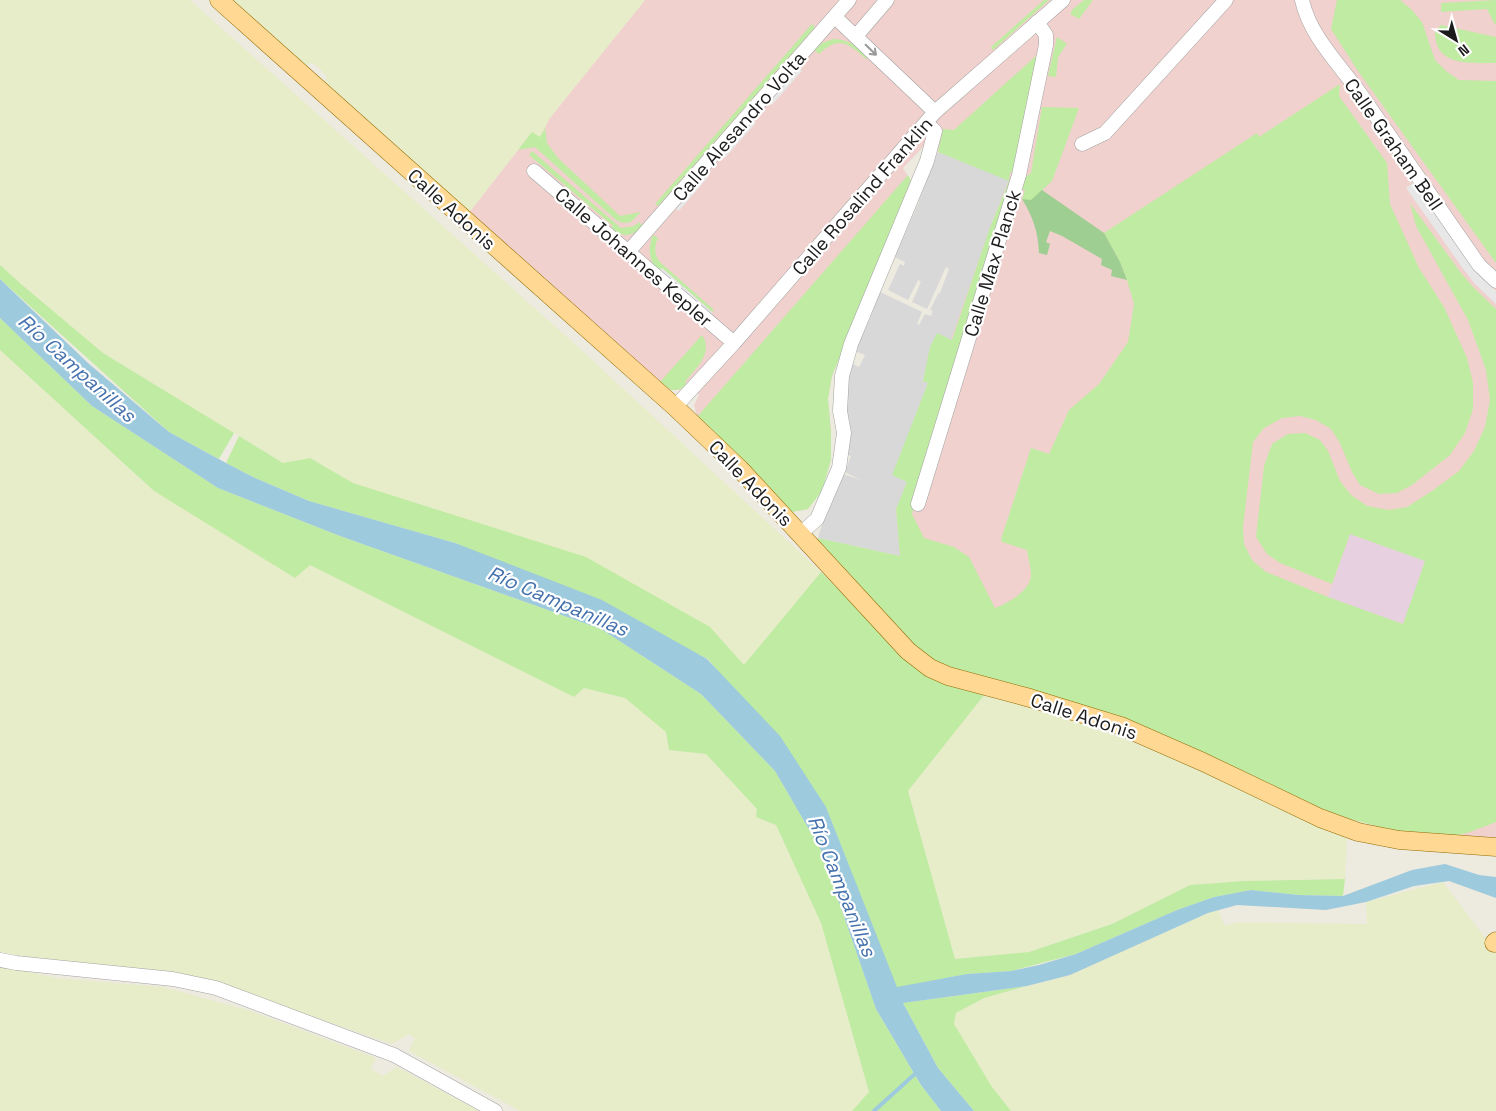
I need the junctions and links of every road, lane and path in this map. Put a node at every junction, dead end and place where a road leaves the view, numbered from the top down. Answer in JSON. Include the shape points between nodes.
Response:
{"nodes":[{"id":1,"x":219,"y":0,"type":"edge"},
{"id":2,"x":849,"y":0,"type":"edge"},
{"id":3,"x":887,"y":0,"type":"edge"},
{"id":4,"x":1064,"y":0,"type":"edge"},
{"id":5,"x":1226,"y":0,"type":"edge"},
{"id":6,"x":1302,"y":0,"type":"edge"},
{"id":7,"x":834,"y":17,"type":"junction"},
{"id":8,"x":1037,"y":22,"type":"junction"},
{"id":9,"x":856,"y":36,"type":"junction"},
{"id":10,"x":935,"y":112,"type":"junction"},
{"id":11,"x":926,"y":123,"type":"junction"},
{"id":12,"x":1082,"y":144,"type":"dead end"},
{"id":13,"x":534,"y":171,"type":"dead end"},
{"id":14,"x":628,"y":252,"type":"junction"},
{"id":15,"x":1496,"y":281,"type":"edge"},
{"id":16,"x":734,"y":343,"type":"junction"},
{"id":17,"x":675,"y":408,"type":"junction"},
{"id":18,"x":918,"y":504,"type":"dead end"},
{"id":19,"x":800,"y":534,"type":"junction"},
{"id":20,"x":1496,"y":847,"type":"edge"},
{"id":21,"x":0,"y":960,"type":"edge"},
{"id":22,"x":496,"y":1111,"type":"edge"}],
"edges":[{"from":1,"to":17,"type":"main road","name":"Calle Adonis"},
{"from":2,"to":7,"type":"street","name":"Calle Alesandro Volta"},
{"from":3,"to":9,"type":"street"},
{"from":4,"to":8,"type":"street","name":"Calle Rosalind Franklin"},
{"from":5,"to":12,"type":"street","via":[[1105,132]]},
{"from":6,"to":15,"type":"street","name":"Calle Graham Bell","via":[[1320,41],[1479,265]]},
{"from":7,"to":9,"type":"street"},
{"from":7,"to":14,"type":"street","name":"Calle Alesandro Volta"},
{"from":8,"to":10,"type":"street","name":"Calle Rosalind Franklin"},
{"from":8,"to":18,"type":"street","name":"Calle Max Planck","via":[[1046,35],[1046,45],[1019,175]]},
{"from":9,"to":10,"type":"street","one_way":true},
{"from":10,"to":11,"type":"street","name":"Calle Rosalind Franklin"},
{"from":11,"to":16,"type":"street","name":"Calle Rosalind Franklin"},
{"from":11,"to":19,"type":"street","via":[[935,130],[927,161],[851,344],[842,376],[840,411],[844,433],[839,468],[817,519]]},
{"from":13,"to":14,"type":"street","name":"Calle Johannes Kepler"},
{"from":14,"to":16,"type":"street","name":"Calle Johannes Kepler"},
{"from":16,"to":17,"type":"street","name":"Calle Rosalind Franklin"},
{"from":17,"to":19,"type":"main road","name":"Calle Adonis","via":[[740,469]]},
{"from":19,"to":20,"type":"main road","name":"Calle Adonis","via":[[908,651],[930,668],[1121,726],[1320,818],[1358,832],[1399,840]]},
{"from":21,"to":22,"type":"street","via":[[173,979],[216,988],[394,1055]]}]}
